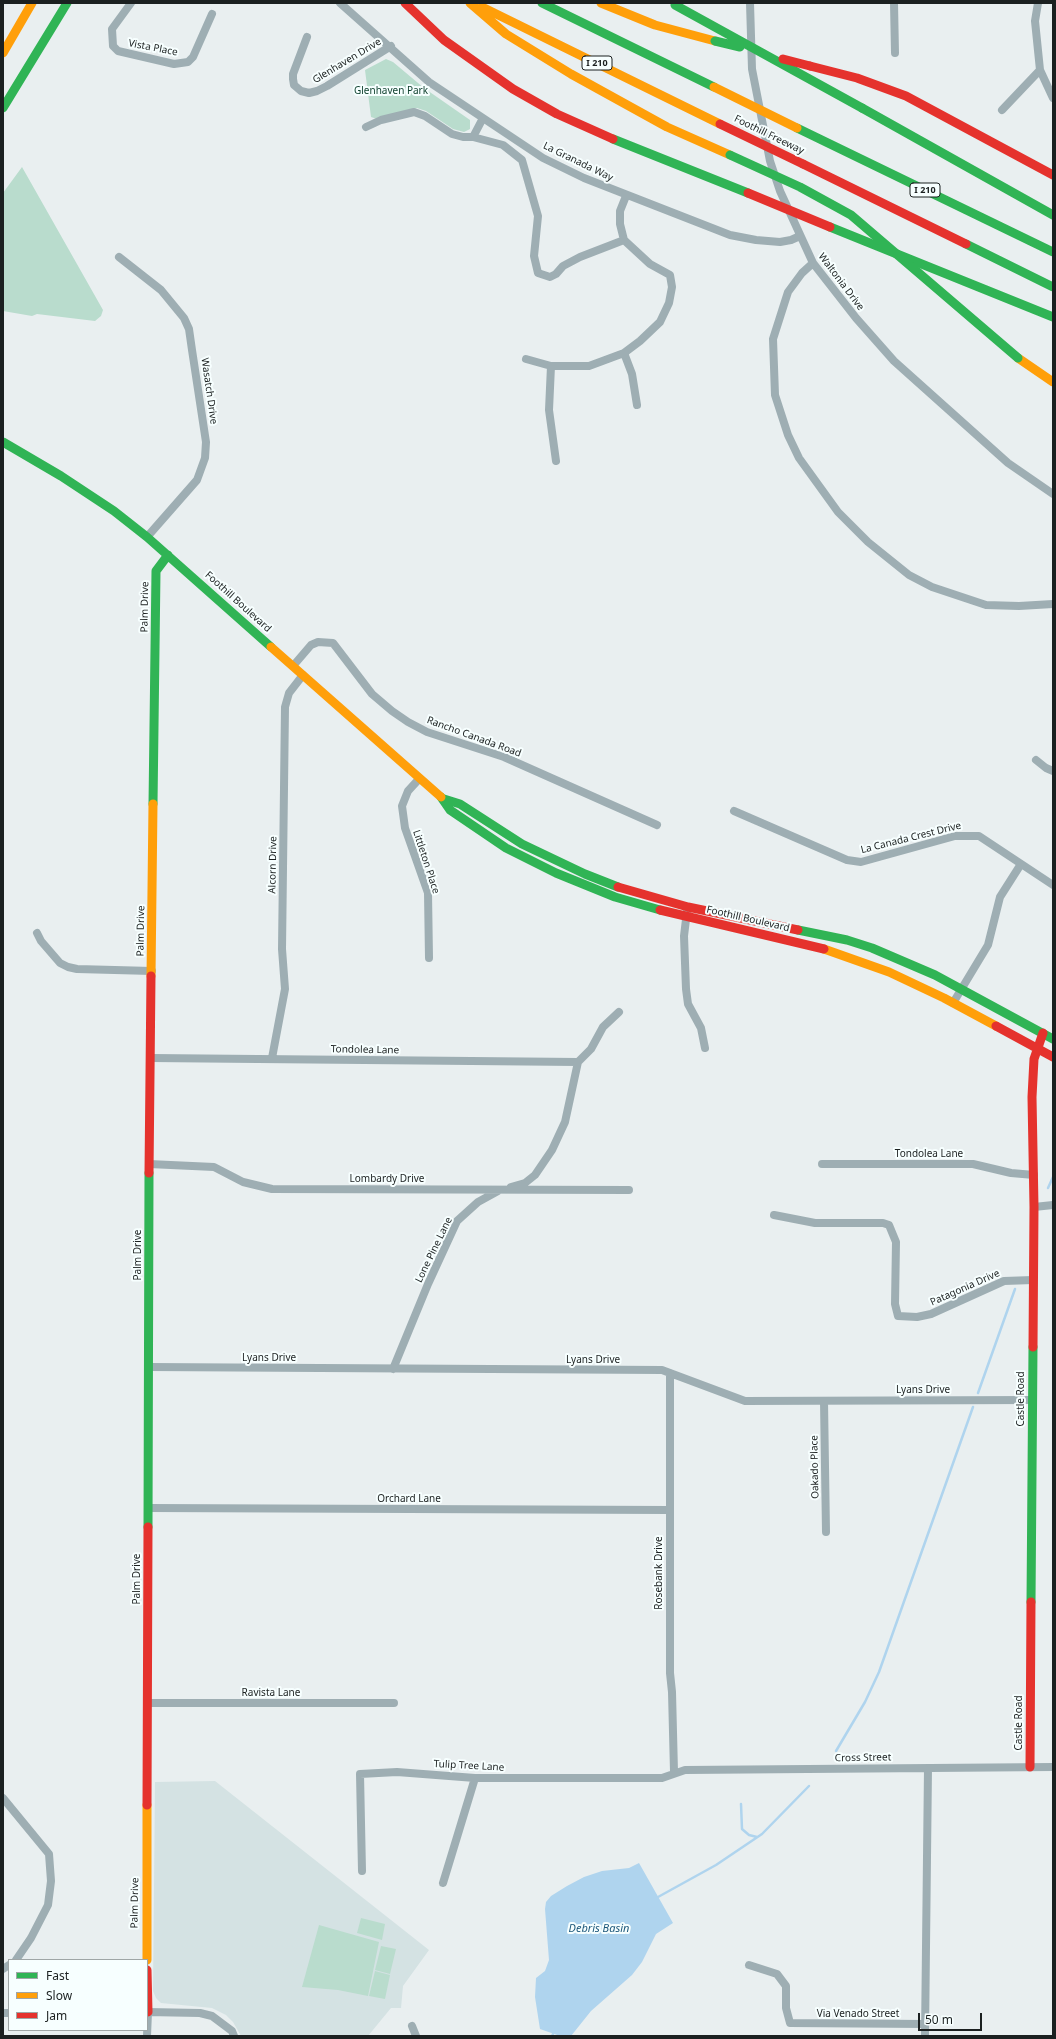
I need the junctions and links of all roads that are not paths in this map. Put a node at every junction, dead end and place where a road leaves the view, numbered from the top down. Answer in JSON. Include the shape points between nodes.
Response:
{"nodes":[{"id":1,"x":32,"y":3,"type":"edge"},
{"id":2,"x":67,"y":3,"type":"edge"},
{"id":3,"x":131,"y":3,"type":"edge"},
{"id":4,"x":340,"y":3,"type":"edge"},
{"id":5,"x":405,"y":3,"type":"edge"},
{"id":6,"x":470,"y":3,"type":"edge"},
{"id":7,"x":475,"y":3,"type":"edge"},
{"id":8,"x":542,"y":3,"type":"edge"},
{"id":9,"x":601,"y":3,"type":"edge"},
{"id":10,"x":750,"y":3,"type":"edge"},
{"id":11,"x":894,"y":3,"type":"edge"},
{"id":12,"x":1038,"y":3,"type":"edge"},
{"id":13,"x":673,"y":4,"type":"edge"},
{"id":14,"x":212,"y":14,"type":"dead end"},
{"id":15,"x":308,"y":37,"type":"dead end"},
{"id":16,"x":391,"y":46,"type":"junction"},
{"id":17,"x":3,"y":53,"type":"edge"},
{"id":18,"x":895,"y":53,"type":"dead end"},
{"id":19,"x":1040,"y":70,"type":"junction"},
{"id":20,"x":1053,"y":98,"type":"edge"},
{"id":21,"x":3,"y":108,"type":"edge"},
{"id":22,"x":1002,"y":110,"type":"dead end"},
{"id":23,"x":483,"y":118,"type":"junction"},
{"id":24,"x":366,"y":127,"type":"dead end"},
{"id":25,"x":473,"y":137,"type":"junction"},
{"id":26,"x":532,"y":150,"type":"junction"},
{"id":27,"x":522,"y":160,"type":"junction"},
{"id":28,"x":1053,"y":175,"type":"edge"},
{"id":29,"x":626,"y":196,"type":"junction"},
{"id":30,"x":1053,"y":215,"type":"edge"},
{"id":31,"x":800,"y":236,"type":"junction"},
{"id":32,"x":624,"y":240,"type":"junction"},
{"id":33,"x":1053,"y":252,"type":"edge"},
{"id":34,"x":119,"y":257,"type":"dead end"},
{"id":35,"x":813,"y":263,"type":"junction"},
{"id":36,"x":1053,"y":287,"type":"edge"},
{"id":37,"x":1053,"y":318,"type":"edge"},
{"id":38,"x":624,"y":353,"type":"junction"},
{"id":39,"x":526,"y":359,"type":"dead end"},
{"id":40,"x":551,"y":366,"type":"junction"},
{"id":41,"x":1053,"y":382,"type":"edge"},
{"id":42,"x":636,"y":405,"type":"dead end"},
{"id":43,"x":3,"y":442,"type":"edge"},
{"id":44,"x":556,"y":461,"type":"dead end"},
{"id":45,"x":1053,"y":494,"type":"edge"},
{"id":46,"x":147,"y":537,"type":"junction"},
{"id":47,"x":168,"y":555,"type":"junction"},
{"id":48,"x":1053,"y":604,"type":"edge"},
{"id":49,"x":293,"y":666,"type":"junction"},
{"id":50,"x":303,"y":675,"type":"junction"},
{"id":51,"x":1036,"y":760,"type":"dead end"},
{"id":52,"x":1053,"y":770,"type":"edge"},
{"id":53,"x":419,"y":778,"type":"junction"},
{"id":54,"x":444,"y":799,"type":"junction"},
{"id":55,"x":734,"y":810,"type":"dead end"},
{"id":56,"x":657,"y":825,"type":"dead end"},
{"id":57,"x":1022,"y":864,"type":"junction"},
{"id":58,"x":1053,"y":885,"type":"edge"},
{"id":59,"x":688,"y":907,"type":"junction"},
{"id":60,"x":686,"y":916,"type":"junction"},
{"id":61,"x":778,"y":925,"type":"junction"},
{"id":62,"x":37,"y":933,"type":"dead end"},
{"id":63,"x":776,"y":937,"type":"junction"},
{"id":64,"x":429,"y":958,"type":"dead end"},
{"id":65,"x":152,"y":971,"type":"junction"},
{"id":66,"x":961,"y":988,"type":"junction"},
{"id":67,"x":953,"y":1003,"type":"junction"},
{"id":68,"x":619,"y":1012,"type":"dead end"},
{"id":69,"x":1043,"y":1033,"type":"junction"},
{"id":70,"x":1053,"y":1039,"type":"edge"},
{"id":71,"x":705,"y":1048,"type":"dead end"},
{"id":72,"x":1036,"y":1048,"type":"junction"},
{"id":73,"x":1053,"y":1057,"type":"edge"},
{"id":74,"x":151,"y":1058,"type":"junction"},
{"id":75,"x":272,"y":1058,"type":"junction"},
{"id":76,"x":578,"y":1062,"type":"junction"},
{"id":77,"x":149,"y":1164,"type":"junction"},
{"id":78,"x":822,"y":1164,"type":"dead end"},
{"id":79,"x":1034,"y":1175,"type":"junction"},
{"id":80,"x":502,"y":1190,"type":"junction"},
{"id":81,"x":628,"y":1190,"type":"dead end"},
{"id":82,"x":1053,"y":1205,"type":"edge"},
{"id":83,"x":1034,"y":1207,"type":"junction"},
{"id":84,"x":774,"y":1215,"type":"dead end"},
{"id":85,"x":1033,"y":1280,"type":"junction"},
{"id":86,"x":149,"y":1367,"type":"junction"},
{"id":87,"x":393,"y":1369,"type":"junction"},
{"id":88,"x":670,"y":1373,"type":"junction"},
{"id":89,"x":1032,"y":1400,"type":"junction"},
{"id":90,"x":824,"y":1401,"type":"junction"},
{"id":91,"x":148,"y":1508,"type":"junction"},
{"id":92,"x":669,"y":1510,"type":"junction"},
{"id":93,"x":826,"y":1532,"type":"dead end"},
{"id":94,"x":148,"y":1703,"type":"junction"},
{"id":95,"x":394,"y":1703,"type":"dead end"},
{"id":96,"x":1030,"y":1767,"type":"junction"},
{"id":97,"x":1053,"y":1767,"type":"edge"},
{"id":98,"x":928,"y":1768,"type":"junction"},
{"id":99,"x":674,"y":1772,"type":"junction"},
{"id":100,"x":475,"y":1778,"type":"junction"},
{"id":101,"x":3,"y":1798,"type":"edge"},
{"id":102,"x":362,"y":1871,"type":"dead end"},
{"id":103,"x":443,"y":1883,"type":"dead end"},
{"id":104,"x":17,"y":1959,"type":"edge"},
{"id":105,"x":147,"y":1959,"type":"edge"},
{"id":106,"x":749,"y":1965,"type":"dead end"},
{"id":107,"x":148,"y":2012,"type":"edge"},
{"id":108,"x":925,"y":2024,"type":"junction"},
{"id":109,"x":412,"y":2026,"type":"dead end"},
{"id":110,"x":234,"y":2036,"type":"edge"},
{"id":111,"x":416,"y":2036,"type":"edge"},
{"id":112,"x":925,"y":2036,"type":"edge"}],
"edges":[{"from":1,"to":17,"type":"main road"},
{"from":2,"to":21,"type":"main road"},
{"from":3,"to":14,"type":"street","name":"Vista Place","via":[[112,28],[113,46],[118,52],[174,64],[188,62],[193,57]]},
{"from":4,"to":16,"type":"street","name":"La Granada Way"},
{"from":5,"to":37,"type":"main road","bridge":true,"via":[[444,40],[482,68],[557,114]]},
{"from":6,"to":41,"type":"main road","bridge":true,"via":[[506,34],[571,74],[667,127],[800,187],[851,216],[1018,358]]},
{"from":7,"to":36,"type":"main road","name":"Foothill Freeway","number":"I 210","bridge":true},
{"from":8,"to":33,"type":"main road","name":"Foothill Freeway","number":"I 210","bridge":true},
{"from":9,"to":28,"type":"main road","bridge":true,"via":[[654,25],[857,78],[906,96]]},
{"from":10,"to":31,"type":"street","name":"Waltonia Drive","via":[[752,69],[770,161]]},
{"from":11,"to":18,"type":"street"},
{"from":12,"to":19,"type":"street","via":[[1035,21]]},
{"from":13,"to":30,"type":"main road","bridge":true},
{"from":15,"to":16,"type":"street","name":"Glenhaven Drive","via":[[293,79],[294,86],[309,93],[327,86]]},
{"from":16,"to":23,"type":"street","name":"La Granada Way","via":[[429,82]]},
{"from":19,"to":20,"type":"street"},
{"from":19,"to":22,"type":"street"},
{"from":23,"to":25,"type":"street"},
{"from":23,"to":26,"type":"street","name":"La Granada Way"},
{"from":24,"to":25,"type":"street","via":[[381,120],[414,112],[425,116],[452,134]]},
{"from":25,"to":27,"type":"street","via":[[503,145]]},
{"from":26,"to":27,"type":"street"},
{"from":26,"to":29,"type":"street","name":"La Granada Way","via":[[584,178]]},
{"from":27,"to":32,"type":"street","via":[[538,216],[534,256],[538,273],[550,277],[562,266]]},
{"from":29,"to":31,"type":"street","name":"La Granada Way","via":[[730,235],[780,242]]},
{"from":29,"to":32,"type":"street","via":[[620,211]]},
{"from":31,"to":35,"type":"street","name":"Waltonia Drive"},
{"from":32,"to":38,"type":"street","via":[[650,264],[670,275],[672,287],[669,303],[660,322]]},
{"from":34,"to":46,"type":"street","name":"Wasatch Drive","via":[[161,290],[184,318],[189,329],[206,442],[205,458],[197,480]]},
{"from":35,"to":45,"type":"street","name":"Waltonia Drive","via":[[894,361],[1008,462]]},
{"from":35,"to":48,"type":"street","via":[[788,292],[773,339],[775,395],[788,435],[799,458],[838,512],[868,542],[909,575],[932,587],[986,604]]},
{"from":38,"to":40,"type":"street","via":[[589,366]]},
{"from":38,"to":42,"type":"street","via":[[632,374]]},
{"from":39,"to":40,"type":"street"},
{"from":40,"to":44,"type":"street","via":[[550,410]]},
{"from":43,"to":46,"type":"main road","name":"Foothill Boulevard","via":[[61,476],[114,511]]},
{"from":46,"to":47,"type":"main road","name":"Foothill Boulevard"},
{"from":47,"to":49,"type":"main road","name":"Foothill Boulevard"},
{"from":47,"to":65,"type":"main road","name":"Palm Drive","via":[[156,571]]},
{"from":49,"to":50,"type":"main road","name":"Foothill Boulevard"},
{"from":49,"to":56,"type":"street","name":"Rancho Canada Road","via":[[311,645],[318,642],[333,643],[372,694],[408,722],[427,732],[504,757]]},
{"from":50,"to":53,"type":"main road","name":"Foothill Boulevard"},
{"from":50,"to":75,"type":"street","name":"Alcorn Drive","via":[[290,693],[285,707],[282,949],[285,989]]},
{"from":51,"to":52,"type":"street"},
{"from":53,"to":54,"type":"main road","name":"Foothill Boulevard"},
{"from":53,"to":64,"type":"street","name":"Littleton Place","via":[[408,791],[402,806],[405,828],[428,893]]},
{"from":54,"to":59,"type":"main road","name":"Foothill Boulevard","via":[[460,804],[522,844],[585,874],[619,887]]},
{"from":54,"to":60,"type":"main road","name":"Foothill Boulevard","via":[[450,810],[473,827],[538,864],[615,897]]},
{"from":55,"to":57,"type":"street","name":"La Canada Crest Drive","via":[[847,860],[861,862],[955,836],[971,835],[989,842]]},
{"from":57,"to":58,"type":"street","name":"La Canada Crest Drive"},
{"from":57,"to":66,"type":"street","via":[[1001,895],[995,910],[988,945]]},
{"from":59,"to":60,"type":"street"},
{"from":59,"to":61,"type":"main road","name":"Foothill Boulevard"},
{"from":60,"to":63,"type":"main road","name":"Foothill Boulevard"},
{"from":60,"to":71,"type":"street","via":[[684,936],[688,1004],[701,1028]]},
{"from":61,"to":63,"type":"main road"},
{"from":61,"to":66,"type":"main road","name":"Foothill Boulevard","via":[[848,940],[872,948]]},
{"from":62,"to":65,"type":"street","via":[[60,963],[68,967]]},
{"from":63,"to":67,"type":"main road","name":"Foothill Boulevard","via":[[852,958],[889,972]]},
{"from":65,"to":74,"type":"main road","name":"Palm Drive"},
{"from":66,"to":67,"type":"street"},
{"from":66,"to":69,"type":"main road","name":"Foothill Boulevard"},
{"from":67,"to":72,"type":"main road","name":"Foothill Boulevard"},
{"from":68,"to":76,"type":"street","via":[[603,1027],[591,1049]]},
{"from":69,"to":70,"type":"main road","name":"Foothill Boulevard"},
{"from":69,"to":72,"type":"main road","name":"Castle Road"},
{"from":72,"to":73,"type":"main road","name":"Foothill Boulevard"},
{"from":72,"to":79,"type":"main road","name":"Castle Road","via":[[1033,1067]]},
{"from":74,"to":75,"type":"street","name":"Tondolea Lane"},
{"from":74,"to":77,"type":"main road","name":"Palm Drive"},
{"from":75,"to":76,"type":"street","name":"Tondolea Lane"},
{"from":76,"to":80,"type":"street","name":"Lone Pine Lane","via":[[565,1122],[552,1150],[535,1176]]},
{"from":77,"to":80,"type":"street","name":"Lombardy Drive","via":[[214,1166],[243,1182],[272,1189]]},
{"from":77,"to":86,"type":"main road","name":"Palm Drive"},
{"from":78,"to":79,"type":"street","name":"Tondolea Lane","via":[[973,1164],[1011,1173]]},
{"from":79,"to":83,"type":"main road","name":"Castle Road"},
{"from":80,"to":81,"type":"street","name":"Lombardy Drive"},
{"from":80,"to":87,"type":"street","name":"Lone Pine Lane","via":[[478,1202],[457,1221]]},
{"from":82,"to":83,"type":"street"},
{"from":83,"to":85,"type":"main road","name":"Castle Road"},
{"from":84,"to":85,"type":"street","name":"Patagonia Drive","via":[[815,1223],[889,1225],[896,1242],[894,1304],[898,1316],[917,1317],[931,1314],[1004,1281]]},
{"from":85,"to":89,"type":"main road","name":"Castle Road"},
{"from":86,"to":87,"type":"street","name":"Lyans Drive"},
{"from":86,"to":91,"type":"main road","name":"Palm Drive"},
{"from":87,"to":88,"type":"street","name":"Lyans Drive","via":[[662,1370]]},
{"from":88,"to":90,"type":"street","name":"Lyans Drive","via":[[745,1401]]},
{"from":88,"to":92,"type":"street","name":"Rosebank Drive"},
{"from":89,"to":90,"type":"street","name":"Lyans Drive"},
{"from":89,"to":96,"type":"main road","name":"Castle Road"},
{"from":90,"to":93,"type":"street","name":"Oakado Place"},
{"from":91,"to":92,"type":"street","name":"Orchard Lane"},
{"from":91,"to":94,"type":"main road","name":"Palm Drive"},
{"from":92,"to":99,"type":"street","name":"Rosebank Drive","via":[[670,1673]]},
{"from":94,"to":95,"type":"street","name":"Ravista Lane"},
{"from":94,"to":105,"type":"main road","name":"Palm Drive"},
{"from":96,"to":97,"type":"street","name":"Cross Street"},
{"from":96,"to":98,"type":"street","name":"Cross Street"},
{"from":98,"to":99,"type":"street","name":"Cross Street"},
{"from":98,"to":108,"type":"street"},
{"from":99,"to":100,"type":"street","name":"Tulip Tree Lane","via":[[662,1778]]},
{"from":100,"to":102,"type":"street","name":"Tulip Tree Lane","via":[[397,1772],[360,1774]]},
{"from":100,"to":103,"type":"street"},
{"from":101,"to":104,"type":"street","via":[[49,1854],[51,1881],[48,1905]]},
{"from":106,"to":108,"type":"street","name":"Via Venado Street","via":[[777,1974],[786,1986],[786,2008],[790,2023]]},
{"from":107,"to":110,"type":"street","via":[[200,2013],[212,2016],[232,2031]]},
{"from":108,"to":112,"type":"street"},
{"from":109,"to":111,"type":"street"}]}
